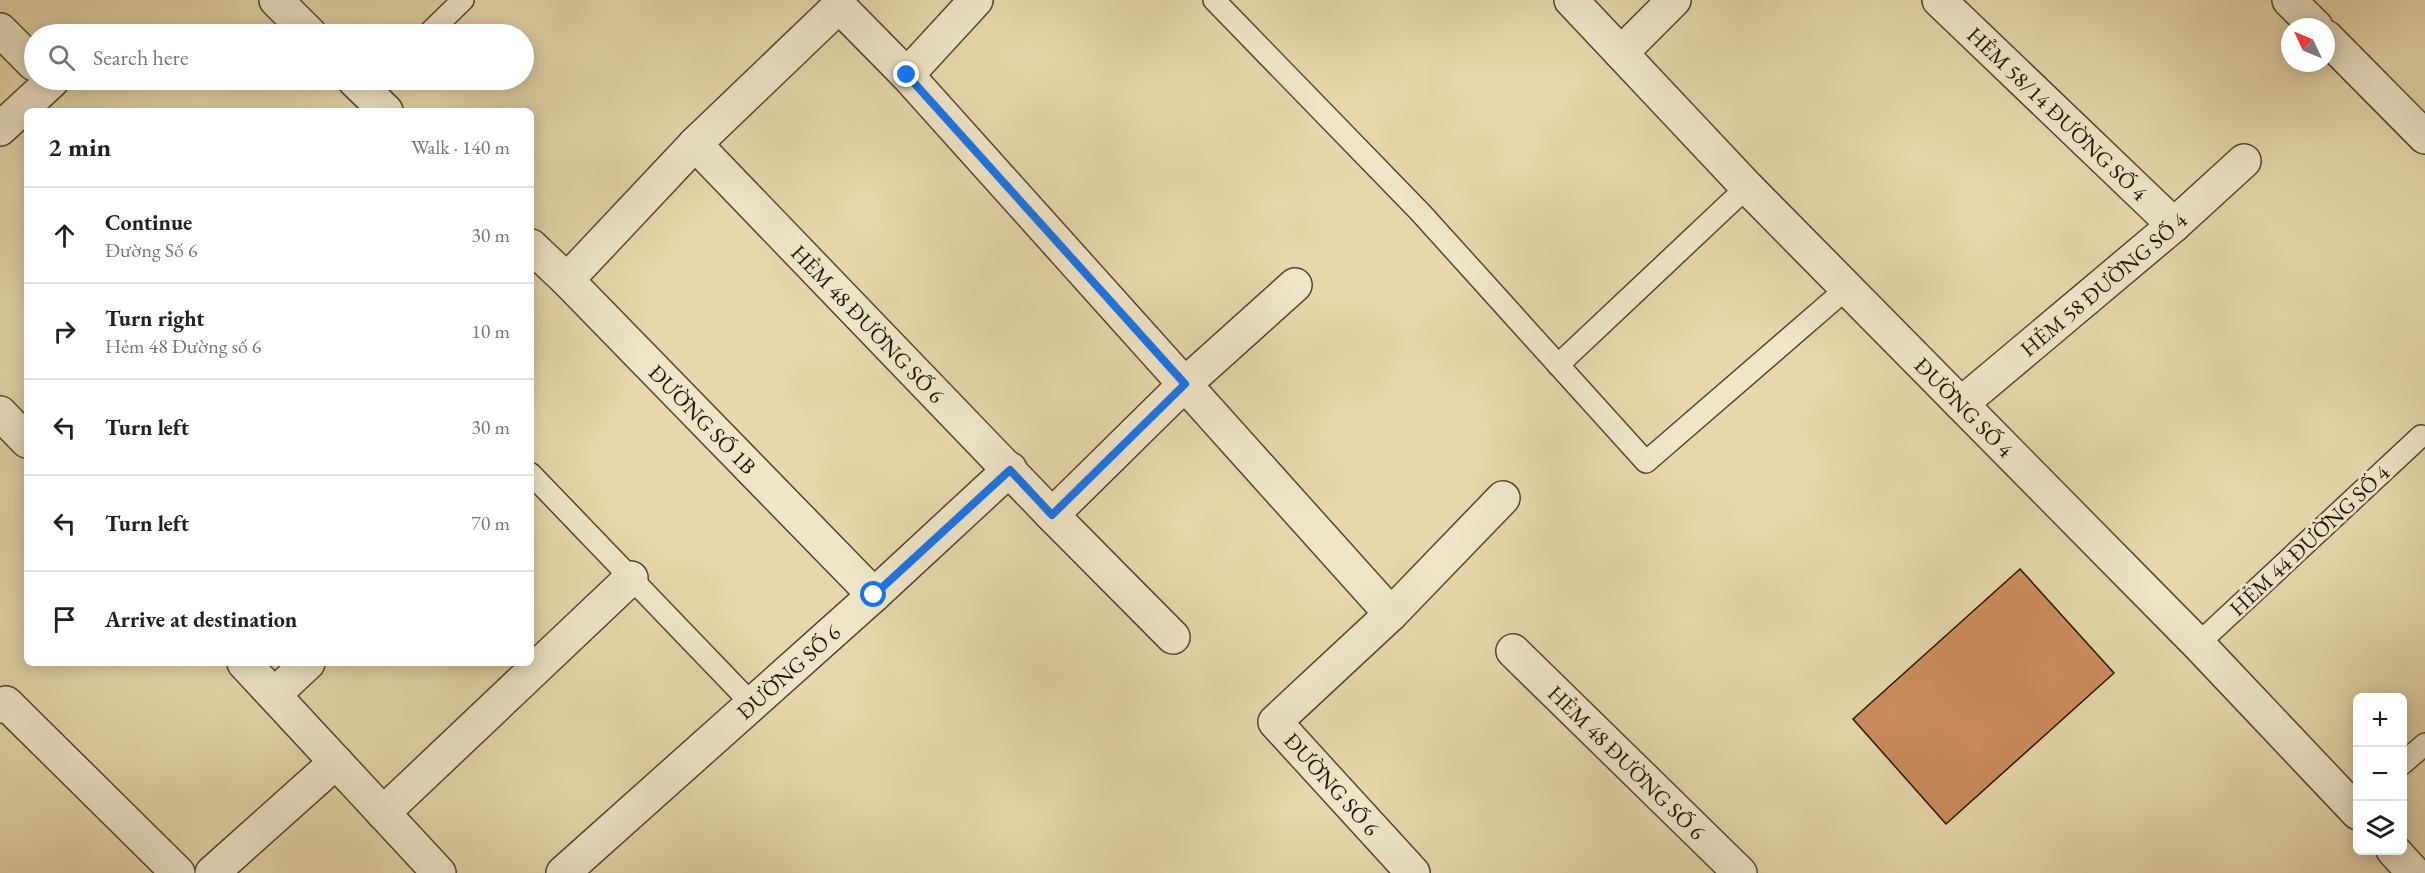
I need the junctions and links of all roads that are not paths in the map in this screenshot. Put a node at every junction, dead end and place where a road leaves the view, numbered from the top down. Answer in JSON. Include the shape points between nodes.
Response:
{"nodes":[{"id":1,"x":276,"y":0,"type":"edge"},
{"id":2,"x":464,"y":0,"type":"edge"},
{"id":3,"x":976,"y":0,"type":"edge"},
{"id":4,"x":1214,"y":0,"type":"edge"},
{"id":5,"x":1570,"y":0,"type":"edge"},
{"id":6,"x":1674,"y":0,"type":"edge"},
{"id":7,"x":1939,"y":0,"type":"edge"},
{"id":8,"x":2289,"y":0,"type":"edge"},
{"id":9,"x":836,"y":3,"type":"edge"},
{"id":10,"x":2307,"y":18,"type":"edge"},
{"id":11,"x":300,"y":24,"type":"edge"},
{"id":12,"x":439,"y":24,"type":"edge"},
{"id":13,"x":0,"y":30,"type":"edge"},
{"id":14,"x":2335,"y":46,"type":"edge"},
{"id":15,"x":1621,"y":53,"type":"junction"},
{"id":16,"x":24,"y":54,"type":"edge"},
{"id":17,"x":907,"y":75,"type":"junction"},
{"id":18,"x":42,"y":90,"type":"edge"},
{"id":19,"x":0,"y":129,"type":"edge"},
{"id":20,"x":2425,"y":137,"type":"edge"},
{"id":21,"x":695,"y":144,"type":"junction"},
{"id":22,"x":2244,"y":161,"type":"dead end"},
{"id":23,"x":1747,"y":187,"type":"junction"},
{"id":24,"x":2174,"y":225,"type":"junction"},
{"id":25,"x":534,"y":249,"type":"edge"},
{"id":26,"x":567,"y":280,"type":"junction"},
{"id":27,"x":1294,"y":285,"type":"dead end"},
{"id":28,"x":1846,"y":289,"type":"junction"},
{"id":29,"x":1558,"y":365,"type":"junction"},
{"id":30,"x":1185,"y":384,"type":"junction"},
{"id":31,"x":1960,"y":404,"type":"junction"},
{"id":32,"x":0,"y":413,"type":"edge"},
{"id":33,"x":24,"y":436,"type":"edge"},
{"id":34,"x":2421,"y":436,"type":"dead end"},
{"id":35,"x":1010,"y":470,"type":"junction"},
{"id":36,"x":534,"y":477,"type":"edge"},
{"id":37,"x":1503,"y":498,"type":"dead end"},
{"id":38,"x":1052,"y":515,"type":"junction"},
{"id":39,"x":631,"y":578,"type":"junction"},
{"id":40,"x":874,"y":595,"type":"junction"},
{"id":41,"x":1391,"y":614,"type":"junction"},
{"id":42,"x":1173,"y":637,"type":"dead end"},
{"id":43,"x":2198,"y":644,"type":"junction"},
{"id":44,"x":1513,"y":651,"type":"dead end"},
{"id":45,"x":247,"y":666,"type":"edge"},
{"id":46,"x":305,"y":666,"type":"edge"},
{"id":47,"x":275,"y":694,"type":"junction"},
{"id":48,"x":752,"y":704,"type":"junction"},
{"id":49,"x":0,"y":706,"type":"edge"},
{"id":50,"x":2425,"y":744,"type":"edge"},
{"id":51,"x":2407,"y":760,"type":"edge"},
{"id":52,"x":336,"y":762,"type":"junction"},
{"id":53,"x":2353,"y":805,"type":"edge"},
{"id":54,"x":384,"y":813,"type":"junction"},
{"id":55,"x":2398,"y":855,"type":"edge"},
{"id":56,"x":1405,"y":870,"type":"edge"},
{"id":57,"x":178,"y":873,"type":"edge"},
{"id":58,"x":212,"y":873,"type":"edge"},
{"id":59,"x":439,"y":873,"type":"edge"},
{"id":60,"x":562,"y":873,"type":"edge"},
{"id":61,"x":1740,"y":873,"type":"edge"},
{"id":62,"x":2414,"y":873,"type":"edge"}],
"edges":[{"from":1,"to":11,"type":"street"},
{"from":2,"to":12,"type":"lane"},
{"from":3,"to":17,"type":"street"},
{"from":4,"to":29,"type":"lane","via":[[1420,212]]},
{"from":5,"to":15,"type":"street","name":"ĐƯỜNG SỐ 4"},
{"from":6,"to":15,"type":"street"},
{"from":7,"to":24,"type":"street","name":"HẺM 58/14 ĐƯỜNG SỐ 4"},
{"from":8,"to":10,"type":"street"},
{"from":9,"to":17,"type":"street"},
{"from":9,"to":21,"type":"street"},
{"from":13,"to":16,"type":"street"},
{"from":14,"to":20,"type":"street"},
{"from":15,"to":23,"type":"street","name":"ĐƯỜNG SỐ 4"},
{"from":17,"to":30,"type":"street"},
{"from":18,"to":19,"type":"street"},
{"from":21,"to":26,"type":"street"},
{"from":21,"to":35,"type":"street","name":"HẺM 48 ĐƯỜNG SỐ 6"},
{"from":22,"to":24,"type":"street","name":"HẺM 58 ĐƯỜNG SỐ 4"},
{"from":23,"to":28,"type":"street","name":"ĐƯỜNG SỐ 4"},
{"from":23,"to":29,"type":"lane"},
{"from":24,"to":31,"type":"street","name":"HẺM 58 ĐƯỜNG SỐ 4"},
{"from":25,"to":26,"type":"street","name":"ĐƯỜNG SỐ 1B"},
{"from":26,"to":40,"type":"street","name":"ĐƯỜNG SỐ 1B"},
{"from":27,"to":30,"type":"street"},
{"from":28,"to":29,"type":"lane","via":[[1646,462]]},
{"from":28,"to":31,"type":"street","name":"ĐƯỜNG SỐ 4"},
{"from":30,"to":38,"type":"street"},
{"from":30,"to":41,"type":"street"},
{"from":31,"to":43,"type":"street","name":"ĐƯỜNG SỐ 4"},
{"from":32,"to":33,"type":"street"},
{"from":34,"to":43,"type":"lane","name":"HẺM 44 ĐƯỜNG SỐ 4"},
{"from":35,"to":38,"type":"street","name":"HẺM 48 ĐƯỜNG SỐ 6"},
{"from":35,"to":40,"type":"street","name":"ĐƯỜNG SỐ 6"},
{"from":36,"to":39,"type":"lane"},
{"from":37,"to":41,"type":"street"},
{"from":38,"to":42,"type":"street","name":"HẺM 48 ĐƯỜNG SỐ 6"},
{"from":39,"to":48,"type":"lane"},
{"from":39,"to":54,"type":"street"},
{"from":40,"to":48,"type":"street","name":"ĐƯỜNG SỐ 6"},
{"from":41,"to":56,"type":"street","name":"ĐƯỜNG SỐ 6","via":[[1275,722]]},
{"from":43,"to":53,"type":"street","name":"ĐƯỜNG SỐ 4"},
{"from":44,"to":61,"type":"street","name":"HẺM 48 ĐƯỜNG SỐ 6"},
{"from":45,"to":47,"type":"street"},
{"from":46,"to":47,"type":"street"},
{"from":47,"to":52,"type":"street"},
{"from":48,"to":60,"type":"street","name":"ĐƯỜNG SỐ 6"},
{"from":49,"to":57,"type":"street","via":[[6,703]]},
{"from":50,"to":51,"type":"lane"},
{"from":52,"to":54,"type":"street"},
{"from":52,"to":58,"type":"street"},
{"from":54,"to":59,"type":"street"},
{"from":55,"to":62,"type":"street"}]}
